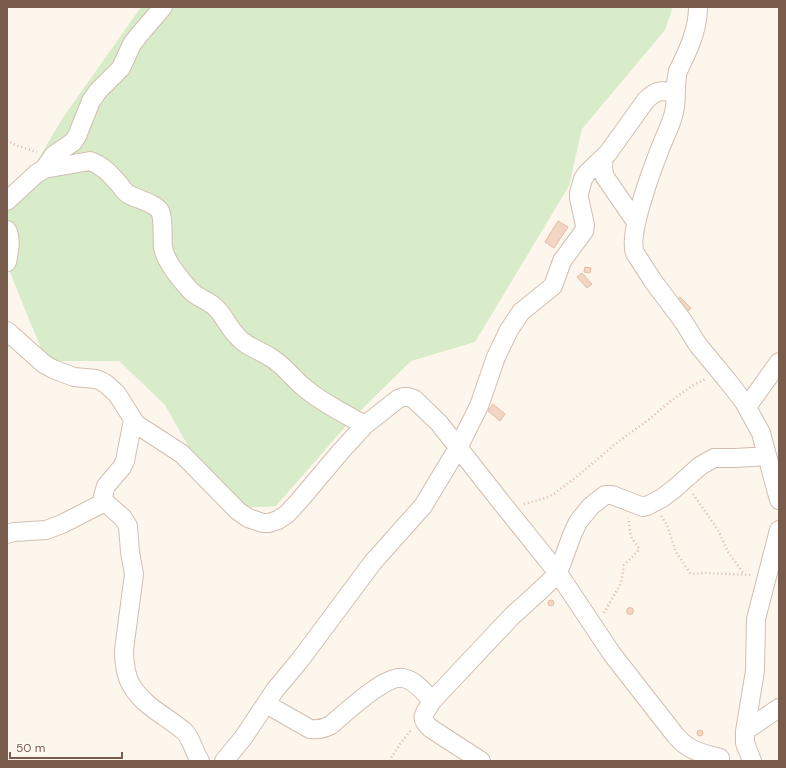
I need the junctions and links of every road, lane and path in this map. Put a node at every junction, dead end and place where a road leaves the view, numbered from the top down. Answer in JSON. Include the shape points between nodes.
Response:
{"nodes":[{"id":1,"x":162,"y":7,"type":"edge"},
{"id":2,"x":698,"y":7,"type":"edge"},
{"id":3,"x":676,"y":92,"type":"junction"},
{"id":4,"x":7,"y":140,"type":"edge"},
{"id":5,"x":59,"y":151,"type":"junction"},
{"id":6,"x":604,"y":157,"type":"junction"},
{"id":7,"x":44,"y":169,"type":"junction"},
{"id":8,"x":7,"y":201,"type":"edge"},
{"id":9,"x":636,"y":222,"type":"junction"},
{"id":10,"x":7,"y":230,"type":"edge"},
{"id":11,"x":7,"y":262,"type":"edge"},
{"id":12,"x":7,"y":331,"type":"edge"},
{"id":13,"x":779,"y":362,"type":"edge"},
{"id":14,"x":721,"y":372,"type":"junction"},
{"id":15,"x":747,"y":407,"type":"junction"},
{"id":16,"x":133,"y":420,"type":"junction"},
{"id":17,"x":365,"y":425,"type":"junction"},
{"id":18,"x":458,"y":448,"type":"junction"},
{"id":19,"x":767,"y":456,"type":"junction"},
{"id":20,"x":684,"y":480,"type":"junction"},
{"id":21,"x":625,"y":500,"type":"junction"},
{"id":22,"x":779,"y":500,"type":"edge"},
{"id":23,"x":105,"y":502,"type":"junction"},
{"id":24,"x":651,"y":504,"type":"junction"},
{"id":25,"x":506,"y":508,"type":"junction"},
{"id":26,"x":779,"y":530,"type":"edge"},
{"id":27,"x":7,"y":534,"type":"edge"},
{"id":28,"x":771,"y":571,"type":"edge"},
{"id":29,"x":558,"y":573,"type":"junction"},
{"id":30,"x":744,"y":574,"type":"junction"},
{"id":31,"x":595,"y":629,"type":"junction"},
{"id":32,"x":266,"y":704,"type":"junction"},
{"id":33,"x":428,"y":708,"type":"junction"},
{"id":34,"x":779,"y":708,"type":"edge"},
{"id":35,"x":745,"y":737,"type":"junction"},
{"id":36,"x":718,"y":760,"type":"edge"},
{"id":37,"x":200,"y":761,"type":"edge"},
{"id":38,"x":224,"y":761,"type":"edge"},
{"id":39,"x":389,"y":761,"type":"edge"},
{"id":40,"x":481,"y":761,"type":"edge"},
{"id":41,"x":752,"y":761,"type":"edge"}],
"edges":[{"from":1,"to":5,"type":"street","via":[[132,44],[121,68],[91,101],[77,136],[71,144]]},
{"from":2,"to":3,"type":"street","via":[[693,36],[676,76]]},
{"from":3,"to":6,"type":"street","via":[[660,91],[652,94]]},
{"from":3,"to":9,"type":"street","via":[[673,116],[649,178]]},
{"from":4,"to":5,"type":"path","via":[[37,153]]},
{"from":5,"to":7,"type":"street"},
{"from":6,"to":9,"type":"street","via":[[602,167],[605,177]]},
{"from":6,"to":18,"type":"street","via":[[585,176],[581,187],[584,231],[562,262],[553,286],[521,312],[514,322]]},
{"from":7,"to":8,"type":"street"},
{"from":7,"to":17,"type":"street","via":[[84,161],[95,162],[106,169],[125,192],[160,210],[165,255],[192,293],[214,306],[237,337],[278,362],[306,389],[328,405]]},
{"from":9,"to":14,"type":"street","via":[[633,242],[635,253],[698,345]]},
{"from":10,"to":11,"type":"street","via":[[10,238]]},
{"from":12,"to":16,"type":"street","via":[[53,369],[74,377],[101,380],[117,394]]},
{"from":13,"to":15,"type":"street"},
{"from":14,"to":15,"type":"street"},
{"from":14,"to":25,"type":"path","via":[[685,390],[546,498]]},
{"from":15,"to":19,"type":"street","via":[[761,433]]},
{"from":16,"to":17,"type":"street","via":[[140,428],[182,454],[238,511],[263,523],[278,520],[287,514]]},
{"from":16,"to":23,"type":"street","via":[[125,461],[106,486],[103,496]]},
{"from":17,"to":18,"type":"street","via":[[398,398],[408,397],[414,399],[440,423]]},
{"from":18,"to":25,"type":"street"},
{"from":18,"to":32,"type":"street","via":[[423,506],[373,562]]},
{"from":19,"to":20,"type":"street","via":[[714,458]]},
{"from":19,"to":22,"type":"street"},
{"from":20,"to":24,"type":"street"},
{"from":20,"to":30,"type":"path"},
{"from":21,"to":24,"type":"street","via":[[643,507]]},
{"from":21,"to":29,"type":"street","via":[[605,495],[591,506],[578,522]]},
{"from":21,"to":31,"type":"path","via":[[631,535],[639,550],[624,565],[621,582]]},
{"from":23,"to":27,"type":"street","via":[[46,530]]},
{"from":23,"to":37,"type":"street","via":[[128,526],[134,574],[124,650],[129,681],[146,703],[185,732]]},
{"from":24,"to":30,"type":"path","via":[[667,525],[676,552],[690,573]]},
{"from":25,"to":29,"type":"street"},
{"from":26,"to":28,"type":"street"},
{"from":28,"to":30,"type":"path"},
{"from":28,"to":35,"type":"street","via":[[756,619],[755,671]]},
{"from":29,"to":31,"type":"street"},
{"from":29,"to":33,"type":"street","via":[[512,616]]},
{"from":31,"to":36,"type":"street","via":[[682,743],[696,752]]},
{"from":32,"to":33,"type":"street","via":[[310,729],[324,729],[381,684],[400,678],[417,685]]},
{"from":32,"to":38,"type":"street"},
{"from":33,"to":39,"type":"path"},
{"from":33,"to":40,"type":"street","via":[[423,720],[430,728]]},
{"from":34,"to":35,"type":"street"},
{"from":35,"to":36,"type":"street"},
{"from":35,"to":41,"type":"street"}]}
